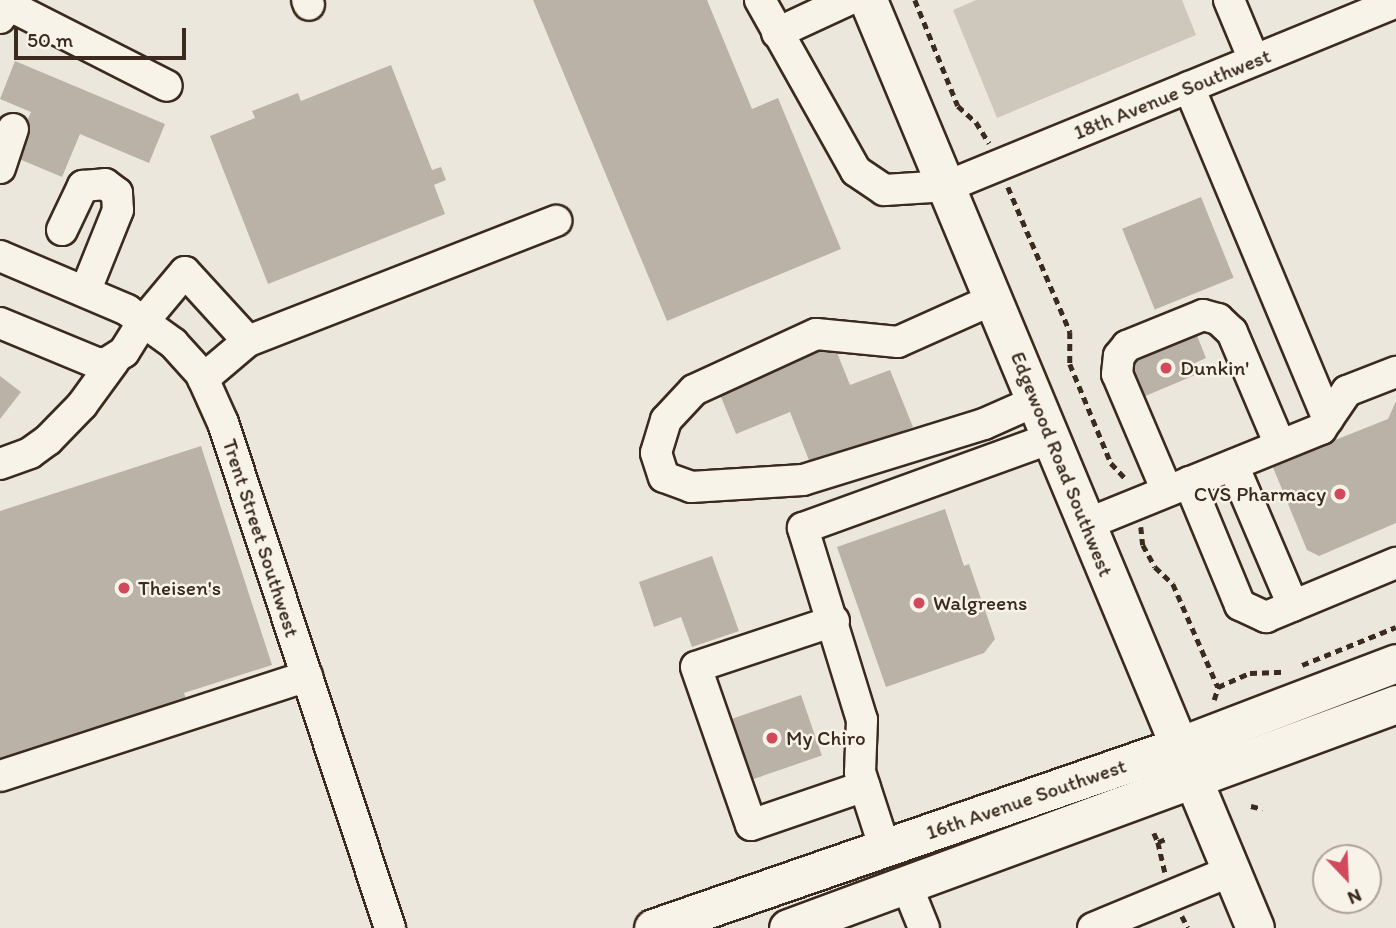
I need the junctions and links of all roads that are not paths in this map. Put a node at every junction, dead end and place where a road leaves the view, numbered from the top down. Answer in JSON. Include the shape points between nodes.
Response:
{"nodes":[{"id":1,"x":760,"y":0,"type":"edge"},
{"id":2,"x":849,"y":0,"type":"edge"},
{"id":3,"x":868,"y":0,"type":"edge"},
{"id":4,"x":1228,"y":0,"type":"edge"},
{"id":5,"x":1396,"y":2,"type":"edge"},
{"id":6,"x":3,"y":10,"type":"edge"},
{"id":7,"x":778,"y":33,"type":"junction"},
{"id":8,"x":1255,"y":60,"type":"junction"},
{"id":9,"x":167,"y":86,"type":"dead end"},
{"id":10,"x":1189,"y":87,"type":"junction"},
{"id":11,"x":13,"y":130,"type":"dead end"},
{"id":12,"x":0,"y":168,"type":"edge"},
{"id":13,"x":948,"y":186,"type":"junction"},
{"id":14,"x":556,"y":221,"type":"dead end"},
{"id":15,"x":62,"y":230,"type":"dead end"},
{"id":16,"x":0,"y":256,"type":"edge"},
{"id":17,"x":85,"y":292,"type":"junction"},
{"id":18,"x":995,"y":299,"type":"junction"},
{"id":19,"x":143,"y":321,"type":"junction"},
{"id":20,"x":0,"y":323,"type":"edge"},
{"id":21,"x":248,"y":341,"type":"junction"},
{"id":22,"x":114,"y":361,"type":"junction"},
{"id":23,"x":1396,"y":372,"type":"edge"},
{"id":24,"x":203,"y":379,"type":"junction"},
{"id":25,"x":1037,"y":401,"type":"junction"},
{"id":26,"x":1328,"y":419,"type":"junction"},
{"id":27,"x":1052,"y":438,"type":"junction"},
{"id":28,"x":1280,"y":445,"type":"junction"},
{"id":29,"x":0,"y":464,"type":"edge"},
{"id":30,"x":1233,"y":465,"type":"junction"},
{"id":31,"x":1178,"y":487,"type":"junction"},
{"id":32,"x":1087,"y":524,"type":"junction"},
{"id":33,"x":1396,"y":563,"type":"edge"},
{"id":34,"x":1293,"y":606,"type":"junction"},
{"id":35,"x":834,"y":621,"type":"junction"},
{"id":36,"x":1396,"y":663,"type":"edge"},
{"id":37,"x":307,"y":676,"type":"junction"},
{"id":38,"x":1396,"y":704,"type":"edge"},
{"id":39,"x":1179,"y":746,"type":"junction"},
{"id":40,"x":0,"y":776,"type":"edge"},
{"id":41,"x":1193,"y":780,"type":"junction"},
{"id":42,"x":865,"y":786,"type":"junction"},
{"id":43,"x":885,"y":849,"type":"junction"},
{"id":44,"x":1231,"y":871,"type":"junction"},
{"id":45,"x":907,"y":886,"type":"junction"},
{"id":46,"x":390,"y":928,"type":"edge"},
{"id":47,"x":653,"y":928,"type":"edge"},
{"id":48,"x":788,"y":928,"type":"edge"},
{"id":49,"x":924,"y":928,"type":"edge"},
{"id":50,"x":1093,"y":928,"type":"edge"},
{"id":51,"x":1255,"y":928,"type":"edge"}],
"edges":[{"from":1,"to":7,"type":"street","name":"18th Avenue Southwest"},
{"from":2,"to":7,"type":"street"},
{"from":3,"to":13,"type":"main road","name":"Edgewood Road Southwest"},
{"from":4,"to":8,"type":"street"},
{"from":5,"to":8,"type":"street","name":"18th Avenue Southwest"},
{"from":6,"to":9,"type":"street","via":[[16,9]]},
{"from":7,"to":13,"type":"street","name":"18th Avenue Southwest","via":[[856,171],[884,190]]},
{"from":8,"to":10,"type":"street","name":"18th Avenue Southwest"},
{"from":10,"to":13,"type":"street","name":"18th Avenue Southwest"},
{"from":10,"to":26,"type":"street"},
{"from":11,"to":12,"type":"street"},
{"from":13,"to":18,"type":"main road","name":"Edgewood Road Southwest"},
{"from":14,"to":21,"type":"street"},
{"from":15,"to":17,"type":"street","via":[[83,186],[105,184],[117,192],[118,211]]},
{"from":16,"to":17,"type":"street","name":"Trent Street Southwest"},
{"from":17,"to":19,"type":"street","name":"Trent Street Southwest"},
{"from":18,"to":25,"type":"main road","name":"Edgewood Road Southwest"},
{"from":18,"to":25,"type":"street","via":[[898,342],[816,334],[694,390],[666,420],[656,453],[664,477],[691,487],[803,480],[984,424]]},
{"from":19,"to":21,"type":"street","via":[[185,272]]},
{"from":19,"to":22,"type":"street"},
{"from":19,"to":24,"type":"street","name":"Trent Street Southwest","via":[[173,343]]},
{"from":20,"to":22,"type":"street","via":[[97,363]]},
{"from":21,"to":24,"type":"street"},
{"from":22,"to":29,"type":"street","via":[[82,405],[48,440],[30,453]]},
{"from":23,"to":26,"type":"street","via":[[1347,391]]},
{"from":24,"to":37,"type":"street","name":"Trent Street Southwest","via":[[223,423]]},
{"from":25,"to":27,"type":"main road","name":"Edgewood Road Southwest"},
{"from":26,"to":28,"type":"street","via":[[1321,429]]},
{"from":27,"to":32,"type":"main road","name":"Edgewood Road Southwest"},
{"from":27,"to":35,"type":"street","via":[[803,528]]},
{"from":28,"to":30,"type":"street"},
{"from":28,"to":31,"type":"street","via":[[1231,332],[1218,319],[1203,315],[1127,346],[1119,356],[1117,374]]},
{"from":30,"to":31,"type":"street"},
{"from":30,"to":34,"type":"street"},
{"from":31,"to":32,"type":"street"},
{"from":31,"to":34,"type":"street","via":[[1240,605],[1266,617]]},
{"from":32,"to":39,"type":"main road","name":"Edgewood Road Southwest"},
{"from":33,"to":34,"type":"street"},
{"from":35,"to":42,"type":"street","via":[[862,720],[860,772]]},
{"from":35,"to":42,"type":"street","via":[[696,667],[751,825]]},
{"from":36,"to":39,"type":"main road","name":"16th Avenue Southwest"},
{"from":37,"to":40,"type":"street"},
{"from":37,"to":46,"type":"street","name":"Trent Street Southwest"},
{"from":38,"to":41,"type":"main road","name":"16th Avenue Southwest"},
{"from":39,"to":41,"type":"main road","name":"Edgewood Road Southwest"},
{"from":39,"to":43,"type":"main road","name":"16th Avenue Southwest"},
{"from":41,"to":44,"type":"main road","name":"Edgewood Road Southwest"},
{"from":41,"to":45,"type":"main road","name":"16th Avenue Southwest"},
{"from":42,"to":43,"type":"street"},
{"from":43,"to":47,"type":"main road","name":"16th Avenue Southwest"},
{"from":44,"to":50,"type":"street"},
{"from":44,"to":51,"type":"main road","name":"Edgewood Road Southwest"},
{"from":45,"to":48,"type":"main road","name":"16th Avenue Southwest"},
{"from":45,"to":49,"type":"street"}]}
